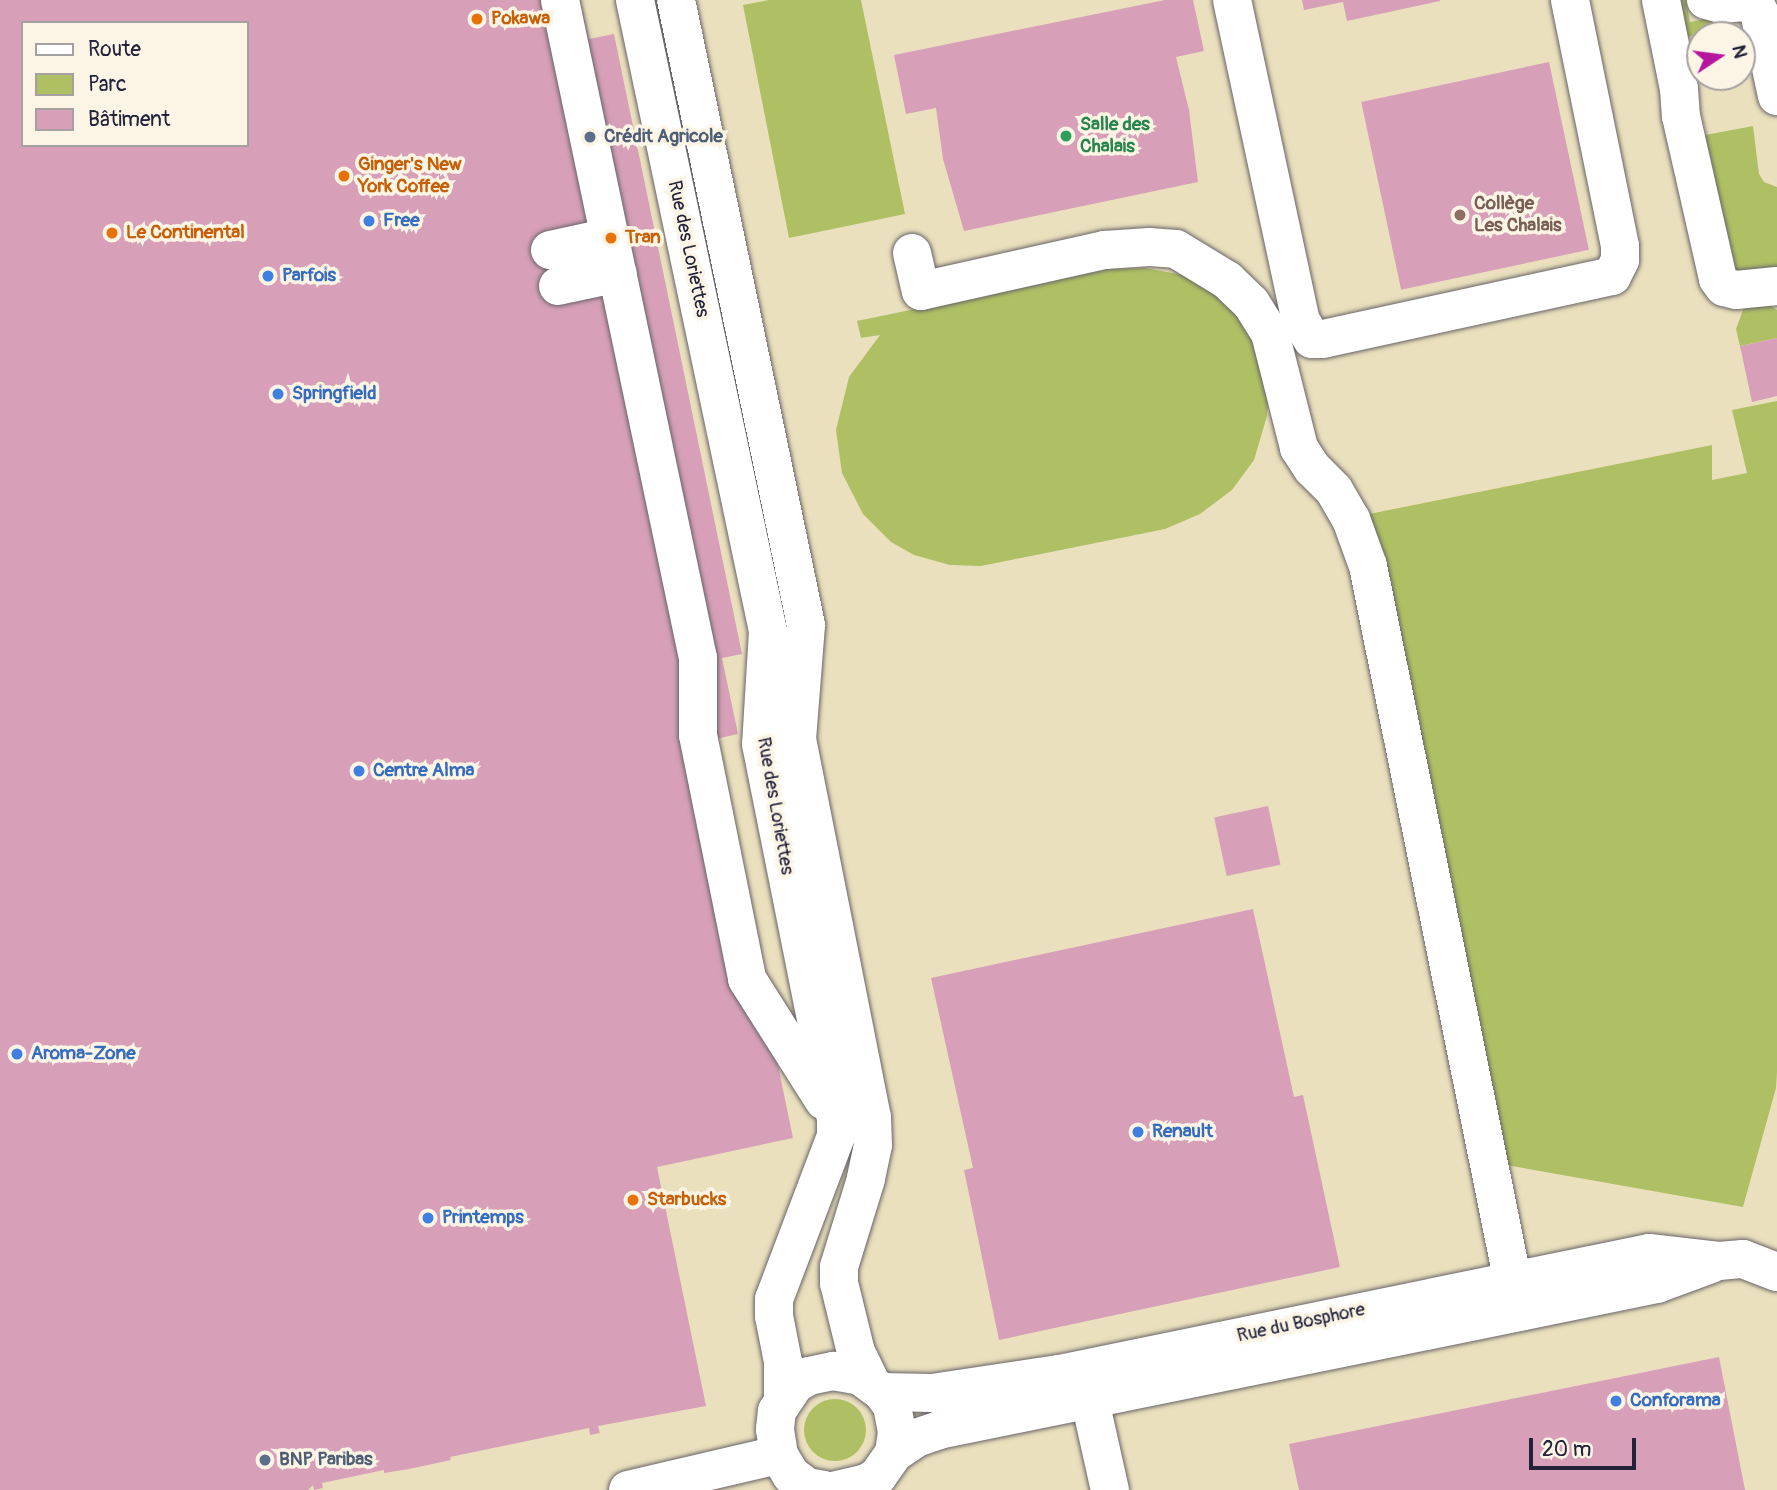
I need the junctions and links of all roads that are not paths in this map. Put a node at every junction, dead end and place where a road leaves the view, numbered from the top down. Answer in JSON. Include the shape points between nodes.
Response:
{"nodes":[{"id":1,"x":561,"y":0,"type":"edge"},
{"id":2,"x":635,"y":0,"type":"edge"},
{"id":3,"x":676,"y":0,"type":"edge"},
{"id":4,"x":1232,"y":0,"type":"edge"},
{"id":5,"x":1570,"y":0,"type":"edge"},
{"id":6,"x":1661,"y":0,"type":"edge"},
{"id":7,"x":1706,"y":0,"type":"edge"},
{"id":8,"x":1777,"y":96,"type":"edge"},
{"id":9,"x":912,"y":253,"type":"dead end"},
{"id":10,"x":614,"y":255,"type":"junction"},
{"id":11,"x":554,"y":268,"type":"dead end"},
{"id":12,"x":1777,"y":286,"type":"edge"},
{"id":13,"x":836,"y":1121,"type":"junction"},
{"id":14,"x":1777,"y":1272,"type":"edge"},
{"id":15,"x":1515,"y":1296,"type":"junction"},
{"id":16,"x":1087,"y":1384,"type":"junction"},
{"id":17,"x":876,"y":1386,"type":"junction"},
{"id":18,"x":783,"y":1398,"type":"junction"},
{"id":19,"x":779,"y":1455,"type":"junction"},
{"id":20,"x":889,"y":1469,"type":"edge"},
{"id":21,"x":819,"y":1489,"type":"edge"},
{"id":22,"x":628,"y":1490,"type":"edge"},
{"id":23,"x":1110,"y":1490,"type":"edge"}],
"edges":[{"from":1,"to":10,"type":"street"},
{"from":2,"to":13,"type":"street","name":"Rue des Loriettes","via":[[768,631],[761,744]]},
{"from":3,"to":17,"type":"street","name":"Rue des Loriettes","via":[[806,625],[797,739],[872,1117],[873,1145],[839,1267],[839,1283],[856,1352]]},
{"from":4,"to":5,"type":"street","via":[[1301,321],[1312,339],[1612,276],[1620,260],[1620,246]]},
{"from":6,"to":12,"type":"street","via":[[1681,116],[1718,279],[1724,287],[1736,290]]},
{"from":7,"to":8,"type":"street","via":[[1753,2]]},
{"from":9,"to":15,"type":"street","via":[[921,291],[1105,250],[1175,249],[1227,280],[1266,326],[1299,448],[1351,519],[1368,566]]},
{"from":10,"to":11,"type":"street"},
{"from":10,"to":13,"type":"street","via":[[698,658],[698,735],[747,979]]},
{"from":13,"to":18,"type":"street","name":"Rue des Loriettes","via":[[836,1136],[775,1299]]},
{"from":14,"to":15,"type":"street","name":"Rue du Bosphore","via":[[1743,1259],[1719,1261],[1657,1284]]},
{"from":15,"to":16,"type":"street","name":"Rue du Bosphore"},
{"from":16,"to":17,"type":"street","name":"Rue du Bosphore","via":[[932,1394]]},
{"from":16,"to":20,"type":"street","name":"Rue du Bosphore","via":[[916,1438]]},
{"from":16,"to":23,"type":"street"},
{"from":17,"to":18,"type":"street","via":[[848,1372],[821,1372],[795,1384]]},
{"from":17,"to":20,"type":"street","via":[[896,1420]]},
{"from":18,"to":19,"type":"street","via":[[775,1429]]},
{"from":19,"to":21,"type":"street","via":[[791,1475]]},
{"from":19,"to":22,"type":"street"},
{"from":20,"to":21,"type":"street","via":[[867,1483]]}]}
